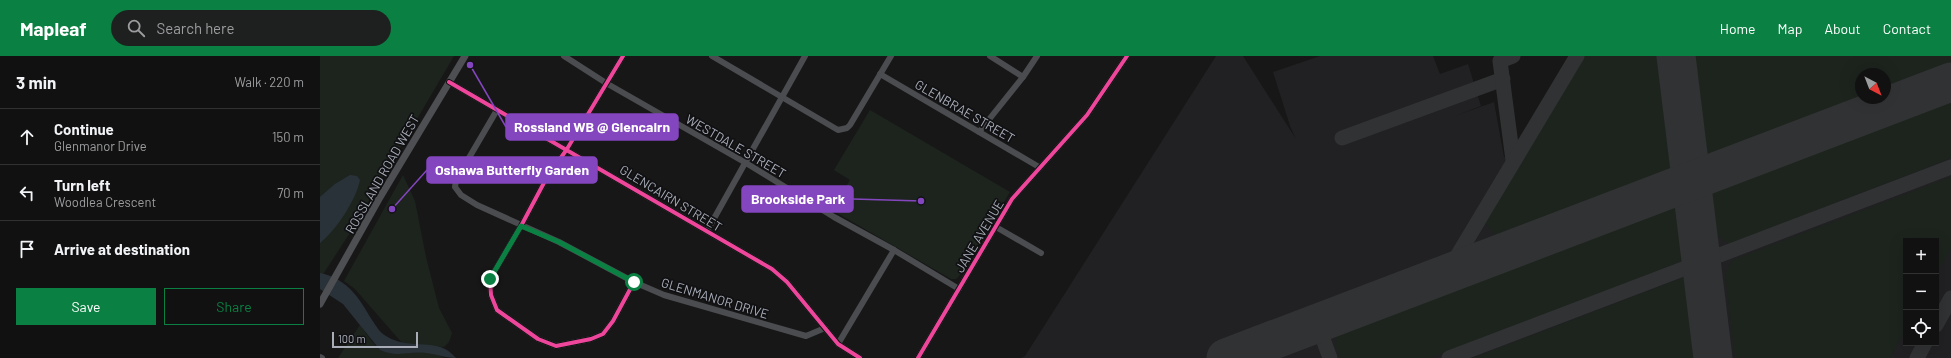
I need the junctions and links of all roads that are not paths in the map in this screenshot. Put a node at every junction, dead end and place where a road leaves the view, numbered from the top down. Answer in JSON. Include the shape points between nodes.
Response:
{"nodes":[{"id":1,"x":465,"y":56,"type":"edge"},
{"id":2,"x":564,"y":56,"type":"edge"},
{"id":3,"x":623,"y":56,"type":"edge"},
{"id":4,"x":712,"y":56,"type":"edge"},
{"id":5,"x":805,"y":56,"type":"edge"},
{"id":6,"x":891,"y":56,"type":"edge"},
{"id":7,"x":990,"y":56,"type":"edge"},
{"id":8,"x":1037,"y":56,"type":"edge"},
{"id":9,"x":1127,"y":56,"type":"edge"},
{"id":10,"x":880,"y":74,"type":"junction"},
{"id":11,"x":1024,"y":77,"type":"junction"},
{"id":12,"x":449,"y":82,"type":"junction"},
{"id":13,"x":606,"y":83,"type":"junction"},
{"id":14,"x":781,"y":96,"type":"junction"},
{"id":15,"x":498,"y":110,"type":"junction"},
{"id":16,"x":979,"y":132,"type":"junction"},
{"id":17,"x":567,"y":149,"type":"junction"},
{"id":18,"x":746,"y":163,"type":"junction"},
{"id":19,"x":1039,"y":168,"type":"junction"},
{"id":20,"x":521,"y":226,"type":"junction"},
{"id":21,"x":996,"y":227,"type":"junction"},
{"id":22,"x":707,"y":232,"type":"junction"},
{"id":23,"x":894,"y":250,"type":"junction"},
{"id":24,"x":1041,"y":253,"type":"dead end"},
{"id":25,"x":634,"y":282,"type":"junction"},
{"id":26,"x":959,"y":289,"type":"junction"},
{"id":27,"x":321,"y":303,"type":"edge"},
{"id":28,"x":825,"y":328,"type":"junction"},
{"id":29,"x":838,"y":344,"type":"junction"},
{"id":30,"x":860,"y":358,"type":"edge"},
{"id":31,"x":918,"y":358,"type":"edge"}],
"edges":[{"from":1,"to":12,"type":"main road","name":"ROSSLAND ROAD WEST"},
{"from":2,"to":13,"type":"street","name":"WESTDALE STREET"},
{"from":3,"to":13,"type":"street"},
{"from":4,"to":14,"type":"street"},
{"from":5,"to":14,"type":"street"},
{"from":6,"to":10,"type":"street"},
{"from":7,"to":11,"type":"street"},
{"from":8,"to":11,"type":"street"},
{"from":9,"to":19,"type":"street","name":"JANE AVENUE","via":[[1087,115]]},
{"from":10,"to":14,"type":"street","via":[[847,128],[838,130]]},
{"from":10,"to":16,"type":"street","name":"GLENBRAE STREET"},
{"from":11,"to":16,"type":"street"},
{"from":12,"to":15,"type":"street","name":"GLENCAIRN STREET"},
{"from":12,"to":27,"type":"main road","name":"ROSSLAND ROAD WEST"},
{"from":13,"to":17,"type":"street"},
{"from":13,"to":18,"type":"street","name":"WESTDALE STREET"},
{"from":14,"to":18,"type":"street"},
{"from":15,"to":17,"type":"street","name":"GLENCAIRN STREET"},
{"from":15,"to":20,"type":"street","name":"GLENMANOR DRIVE","via":[[456,180],[454,188],[478,205]]},
{"from":16,"to":19,"type":"street","name":"GLENBRAE STREET"},
{"from":17,"to":20,"type":"street","via":[[546,179]]},
{"from":17,"to":22,"type":"street","name":"GLENCAIRN STREET"},
{"from":18,"to":22,"type":"street"},
{"from":18,"to":23,"type":"street","name":"WESTDALE STREET"},
{"from":19,"to":21,"type":"street","name":"JANE AVENUE","via":[[1012,199]]},
{"from":20,"to":25,"type":"street","name":"GLENMANOR DRIVE","via":[[559,242]]},
{"from":20,"to":25,"type":"street","via":[[490,279],[491,295],[497,310],[538,339],[556,346],[603,334]]},
{"from":21,"to":24,"type":"street"},
{"from":21,"to":26,"type":"street","name":"JANE AVENUE"},
{"from":22,"to":28,"type":"street","name":"GLENCAIRN STREET","via":[[772,269],[787,282]]},
{"from":23,"to":26,"type":"street","name":"WESTDALE STREET"},
{"from":23,"to":29,"type":"street"},
{"from":25,"to":28,"type":"street","name":"GLENMANOR DRIVE","via":[[664,295],[806,336]]},
{"from":26,"to":31,"type":"street","name":"JANE AVENUE"},
{"from":28,"to":29,"type":"street","name":"GLENCAIRN STREET"},
{"from":29,"to":30,"type":"street","name":"GLENCAIRN STREET"}]}
